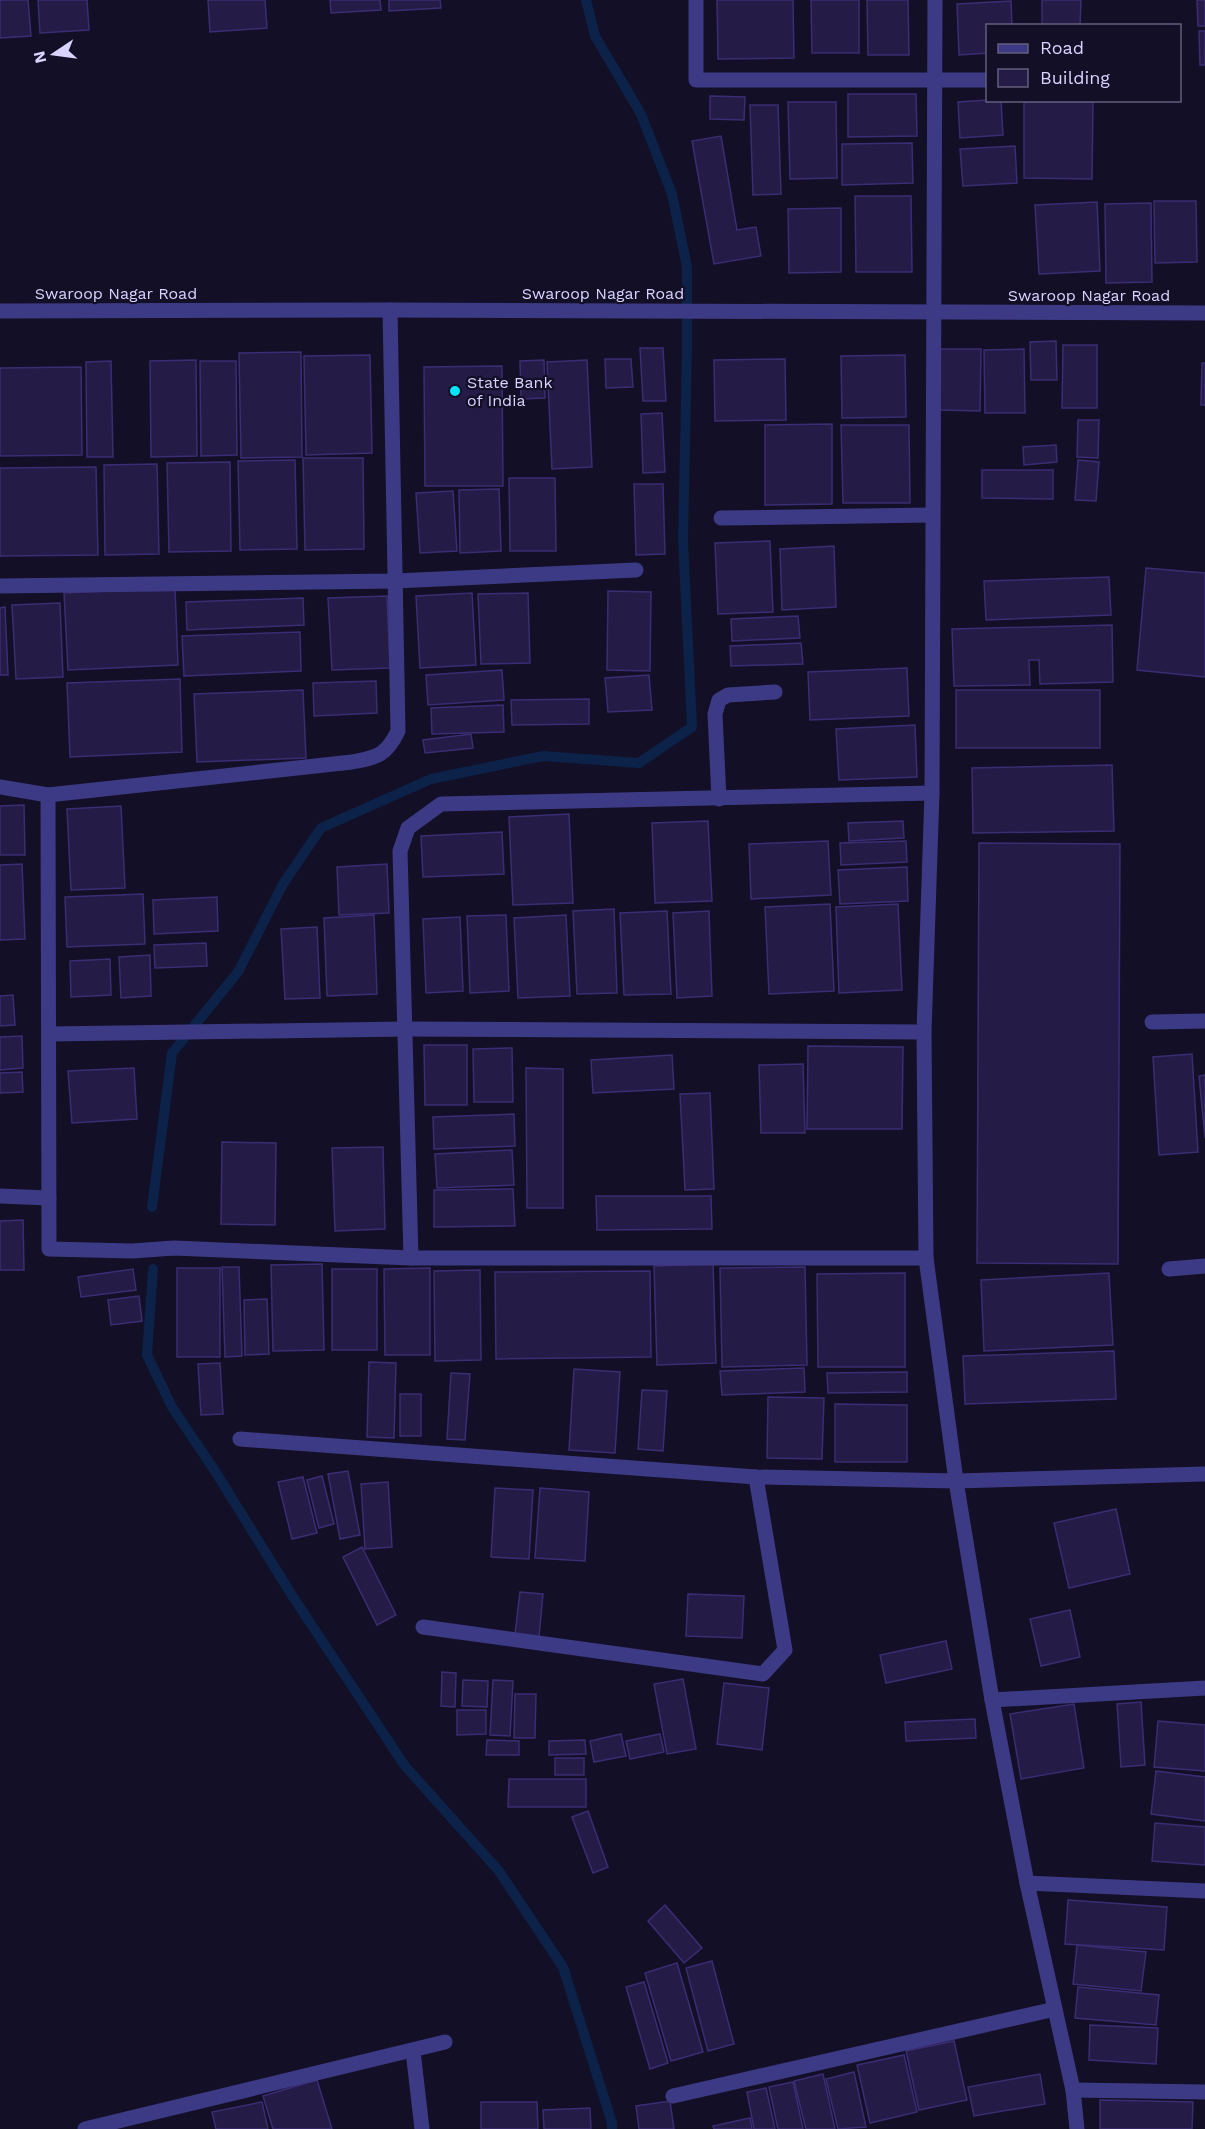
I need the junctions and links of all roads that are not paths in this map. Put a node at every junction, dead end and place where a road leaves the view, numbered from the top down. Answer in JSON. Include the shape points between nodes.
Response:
{"nodes":[{"id":1,"x":696,"y":0,"type":"edge"},
{"id":2,"x":935,"y":0,"type":"edge"},
{"id":3,"x":933,"y":80,"type":"junction"},
{"id":4,"x":986,"y":80,"type":"edge"},
{"id":5,"x":390,"y":310,"type":"junction"},
{"id":6,"x":0,"y":311,"type":"edge"},
{"id":7,"x":933,"y":312,"type":"junction"},
{"id":8,"x":1205,"y":313,"type":"edge"},
{"id":9,"x":932,"y":514,"type":"junction"},
{"id":10,"x":721,"y":518,"type":"dead end"},
{"id":11,"x":636,"y":570,"type":"dead end"},
{"id":12,"x":395,"y":581,"type":"junction"},
{"id":13,"x":0,"y":586,"type":"edge"},
{"id":14,"x":775,"y":692,"type":"dead end"},
{"id":15,"x":0,"y":787,"type":"edge"},
{"id":16,"x":932,"y":794,"type":"junction"},
{"id":17,"x":48,"y":795,"type":"junction"},
{"id":18,"x":719,"y":799,"type":"junction"},
{"id":19,"x":1205,"y":1020,"type":"edge"},
{"id":20,"x":1152,"y":1022,"type":"dead end"},
{"id":21,"x":406,"y":1029,"type":"junction"},
{"id":22,"x":924,"y":1032,"type":"junction"},
{"id":23,"x":49,"y":1034,"type":"junction"},
{"id":24,"x":0,"y":1196,"type":"edge"},
{"id":25,"x":49,"y":1198,"type":"junction"},
{"id":26,"x":411,"y":1258,"type":"junction"},
{"id":27,"x":926,"y":1258,"type":"junction"},
{"id":28,"x":1205,"y":1266,"type":"edge"},
{"id":29,"x":1169,"y":1269,"type":"dead end"},
{"id":30,"x":240,"y":1439,"type":"dead end"},
{"id":31,"x":1205,"y":1474,"type":"edge"},
{"id":32,"x":756,"y":1477,"type":"junction"},
{"id":33,"x":956,"y":1481,"type":"junction"},
{"id":34,"x":423,"y":1627,"type":"dead end"},
{"id":35,"x":1205,"y":1688,"type":"edge"},
{"id":36,"x":992,"y":1700,"type":"junction"},
{"id":37,"x":1027,"y":1883,"type":"junction"},
{"id":38,"x":1205,"y":1891,"type":"edge"},
{"id":39,"x":1055,"y":2009,"type":"junction"},
{"id":40,"x":445,"y":2042,"type":"dead end"},
{"id":41,"x":412,"y":2051,"type":"junction"},
{"id":42,"x":1072,"y":2090,"type":"junction"},
{"id":43,"x":1205,"y":2092,"type":"edge"},
{"id":44,"x":674,"y":2096,"type":"dead end"},
{"id":45,"x":85,"y":2129,"type":"edge"},
{"id":46,"x":422,"y":2129,"type":"edge"},
{"id":47,"x":1077,"y":2129,"type":"edge"}],
"edges":[{"from":1,"to":3,"type":"street","via":[[696,80]]},
{"from":2,"to":3,"type":"street"},
{"from":3,"to":4,"type":"street"},
{"from":3,"to":7,"type":"street"},
{"from":5,"to":6,"type":"street","name":"Swaroop Nagar Road"},
{"from":5,"to":7,"type":"street","name":"Swaroop Nagar Road"},
{"from":5,"to":12,"type":"street"},
{"from":7,"to":8,"type":"street","name":"Swaroop Nagar Road"},
{"from":7,"to":9,"type":"street"},
{"from":9,"to":10,"type":"street"},
{"from":9,"to":16,"type":"street"},
{"from":11,"to":12,"type":"street"},
{"from":12,"to":13,"type":"street"},
{"from":12,"to":17,"type":"street","via":[[398,731],[390,747],[374,758]]},
{"from":14,"to":18,"type":"street","via":[[728,695],[719,700],[715,714]]},
{"from":15,"to":17,"type":"street"},
{"from":16,"to":18,"type":"street"},
{"from":16,"to":22,"type":"street"},
{"from":17,"to":23,"type":"street"},
{"from":18,"to":21,"type":"street","via":[[441,804],[426,814],[408,828],[400,851]]},
{"from":19,"to":20,"type":"street"},
{"from":21,"to":22,"type":"street"},
{"from":21,"to":23,"type":"street"},
{"from":21,"to":26,"type":"street"},
{"from":22,"to":27,"type":"street"},
{"from":23,"to":25,"type":"street"},
{"from":24,"to":25,"type":"street"},
{"from":25,"to":26,"type":"street","via":[[49,1249],[174,1248]]},
{"from":26,"to":27,"type":"street"},
{"from":27,"to":33,"type":"street"},
{"from":28,"to":29,"type":"street"},
{"from":30,"to":32,"type":"street"},
{"from":31,"to":33,"type":"street"},
{"from":32,"to":33,"type":"street"},
{"from":32,"to":34,"type":"street","via":[[785,1650],[763,1674]]},
{"from":33,"to":36,"type":"street"},
{"from":35,"to":36,"type":"street"},
{"from":36,"to":37,"type":"street"},
{"from":37,"to":38,"type":"street"},
{"from":37,"to":39,"type":"street"},
{"from":39,"to":42,"type":"street"},
{"from":39,"to":44,"type":"street"},
{"from":40,"to":41,"type":"street"},
{"from":41,"to":45,"type":"street"},
{"from":41,"to":46,"type":"street"},
{"from":42,"to":43,"type":"street"},
{"from":42,"to":47,"type":"street"}]}
